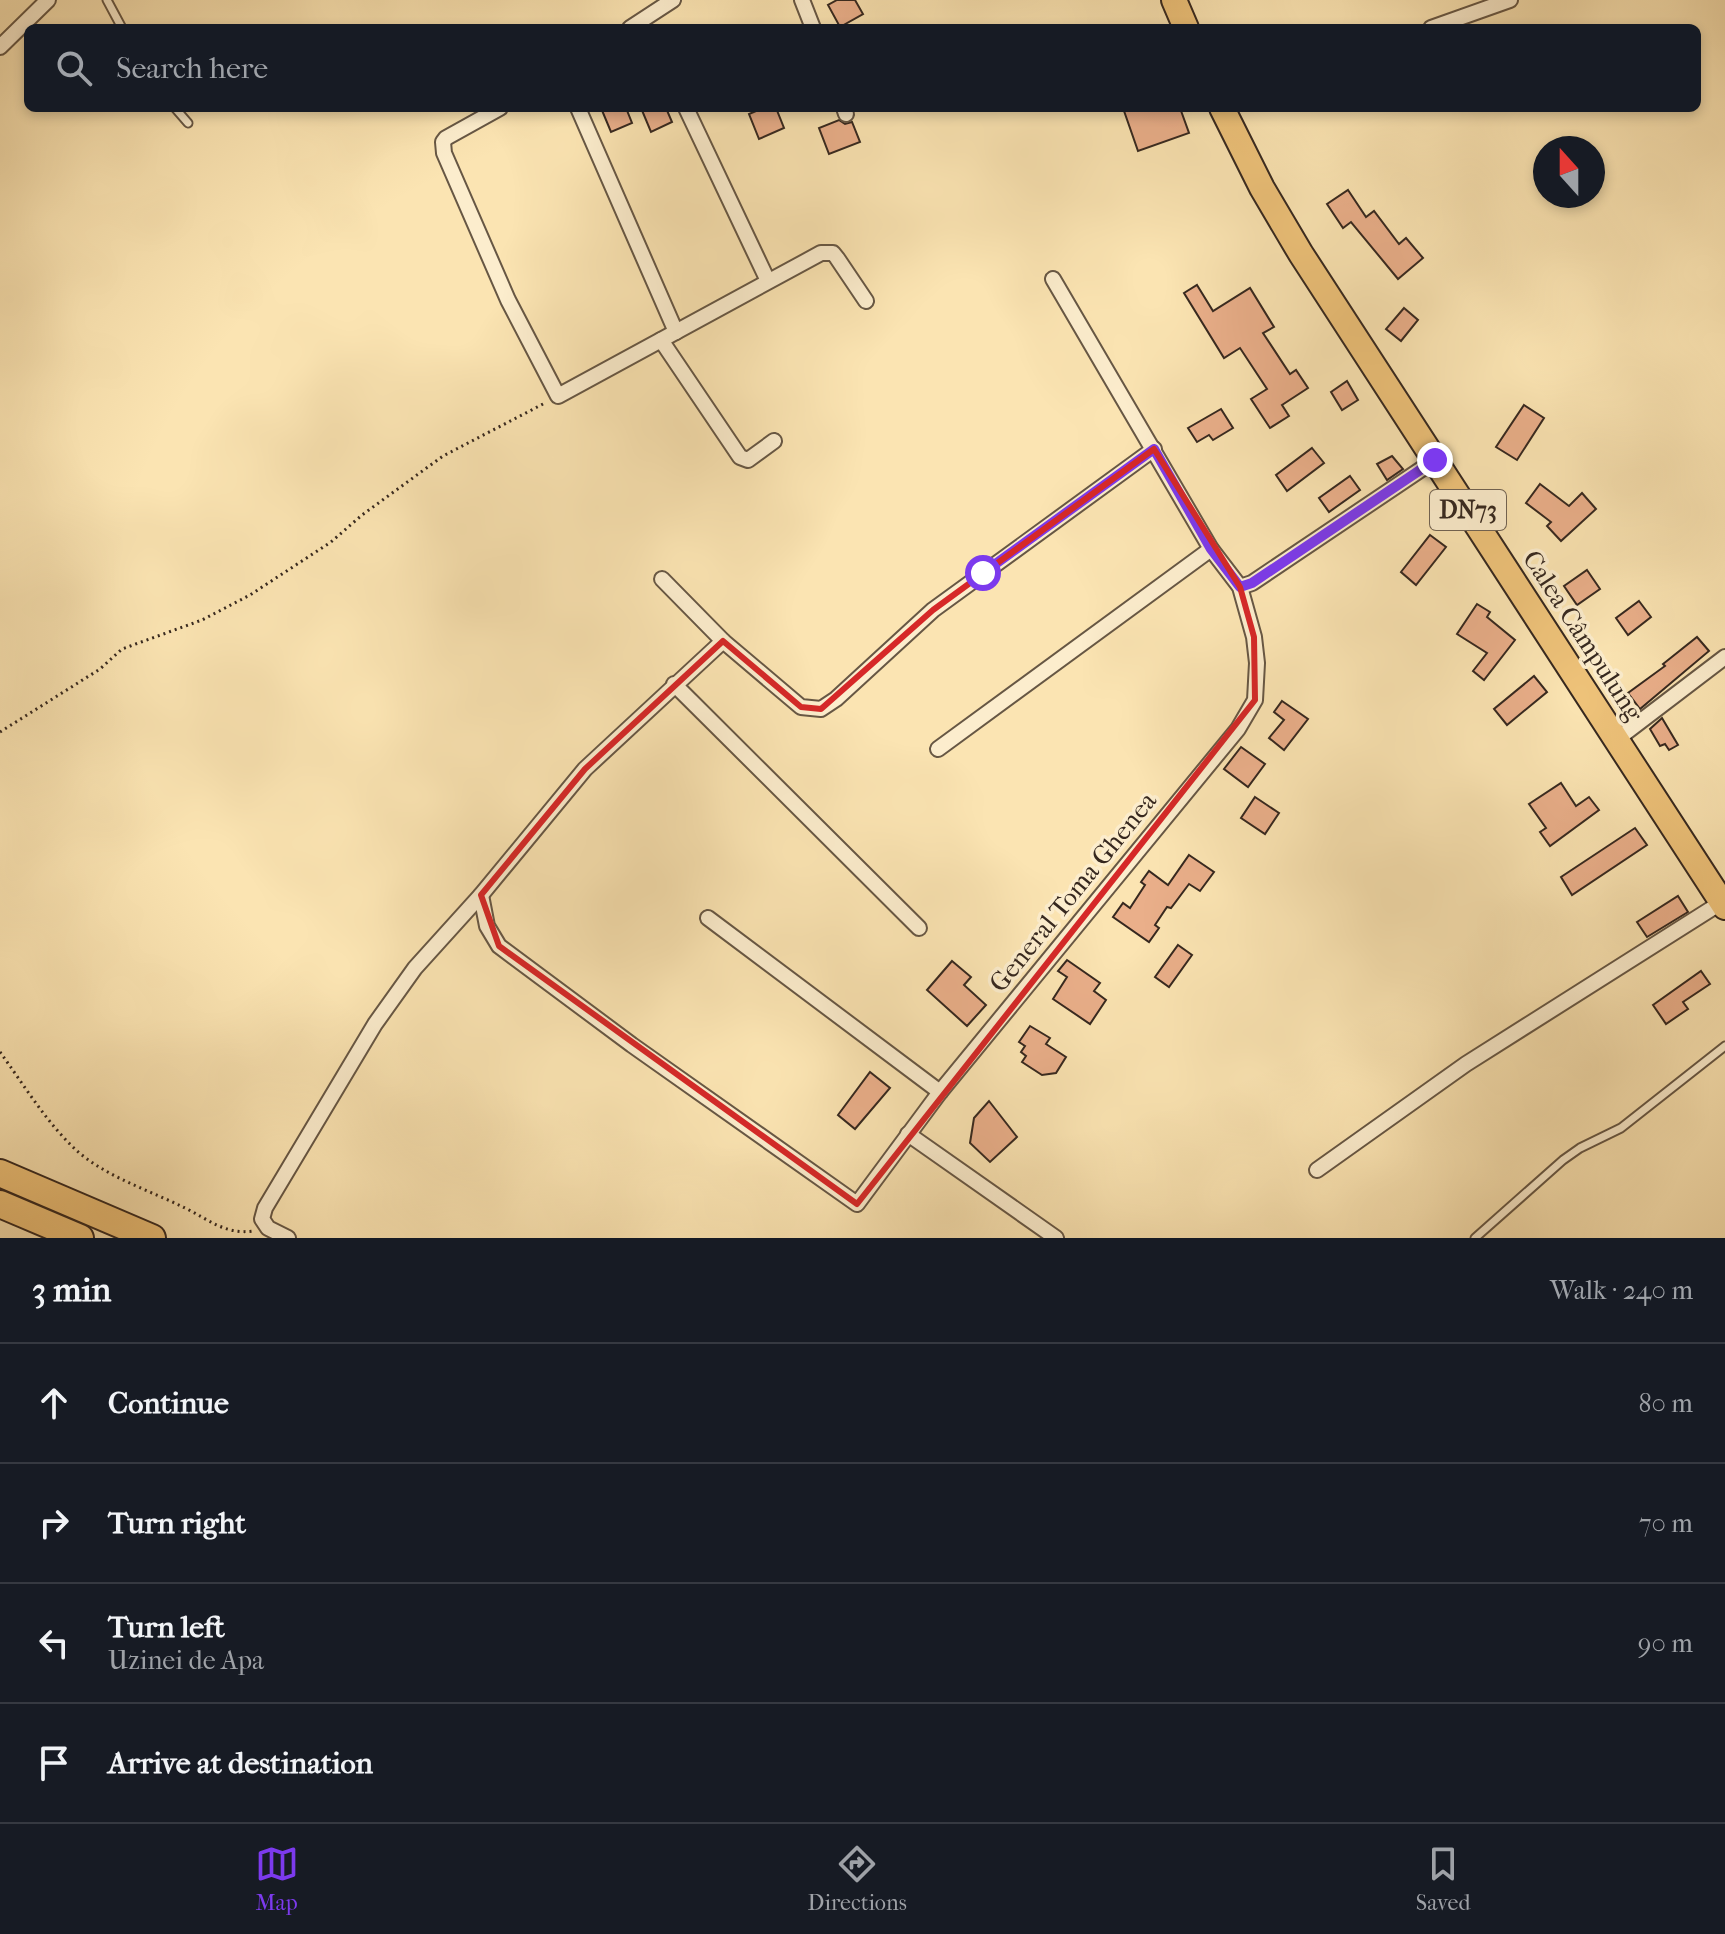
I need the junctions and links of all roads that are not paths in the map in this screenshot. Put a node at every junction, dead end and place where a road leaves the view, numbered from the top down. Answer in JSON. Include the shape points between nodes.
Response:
{"nodes":[{"id":1,"x":48,"y":0,"type":"edge"},
{"id":2,"x":107,"y":0,"type":"edge"},
{"id":3,"x":673,"y":0,"type":"edge"},
{"id":4,"x":802,"y":0,"type":"edge"},
{"id":5,"x":1174,"y":0,"type":"edge"},
{"id":6,"x":1510,"y":0,"type":"edge"},
{"id":7,"x":120,"y":24,"type":"edge"},
{"id":8,"x":646,"y":24,"type":"edge"},
{"id":9,"x":811,"y":24,"type":"edge"},
{"id":10,"x":1184,"y":24,"type":"edge"},
{"id":11,"x":1442,"y":24,"type":"edge"},
{"id":12,"x":0,"y":47,"type":"edge"},
{"id":13,"x":178,"y":112,"type":"edge"},
{"id":14,"x":493,"y":112,"type":"edge"},
{"id":15,"x":580,"y":112,"type":"edge"},
{"id":16,"x":688,"y":112,"type":"edge"},
{"id":17,"x":1224,"y":112,"type":"edge"},
{"id":18,"x":188,"y":123,"type":"dead end"},
{"id":19,"x":1053,"y":279,"type":"dead end"},
{"id":20,"x":768,"y":281,"type":"junction"},
{"id":21,"x":866,"y":301,"type":"dead end"},
{"id":22,"x":676,"y":332,"type":"junction"},
{"id":23,"x":661,"y":340,"type":"junction"},
{"id":24,"x":774,"y":441,"type":"dead end"},
{"id":25,"x":1154,"y":449,"type":"junction"},
{"id":26,"x":1435,"y":460,"type":"junction"},
{"id":27,"x":1211,"y":549,"type":"junction"},
{"id":28,"x":662,"y":579,"type":"dead end"},
{"id":29,"x":1240,"y":587,"type":"junction"},
{"id":30,"x":723,"y":641,"type":"junction"},
{"id":31,"x":1725,"y":657,"type":"edge"},
{"id":32,"x":674,"y":684,"type":"junction"},
{"id":33,"x":1616,"y":740,"type":"junction"},
{"id":34,"x":938,"y":749,"type":"dead end"},
{"id":35,"x":481,"y":895,"type":"junction"},
{"id":36,"x":1723,"y":904,"type":"edge"},
{"id":37,"x":708,"y":918,"type":"dead end"},
{"id":38,"x":919,"y":928,"type":"dead end"},
{"id":39,"x":1725,"y":1046,"type":"edge"},
{"id":40,"x":940,"y":1092,"type":"junction"},
{"id":41,"x":908,"y":1134,"type":"junction"},
{"id":42,"x":1317,"y":1170,"type":"dead end"},
{"id":43,"x":0,"y":1173,"type":"edge"},
{"id":44,"x":0,"y":1204,"type":"edge"},
{"id":45,"x":80,"y":1238,"type":"edge"},
{"id":46,"x":152,"y":1238,"type":"edge"},
{"id":47,"x":288,"y":1238,"type":"edge"},
{"id":48,"x":1056,"y":1238,"type":"edge"},
{"id":49,"x":1475,"y":1238,"type":"edge"}],
"edges":[{"from":1,"to":12,"type":"street"},
{"from":2,"to":7,"type":"lane"},
{"from":3,"to":8,"type":"street"},
{"from":4,"to":9,"type":"street"},
{"from":5,"to":10,"type":"highway"},
{"from":6,"to":11,"type":"street"},
{"from":13,"to":18,"type":"lane"},
{"from":14,"to":23,"type":"street","via":[[446,138],[444,153],[508,300],[558,396]]},
{"from":15,"to":22,"type":"street"},
{"from":16,"to":20,"type":"street"},
{"from":17,"to":26,"type":"highway","name":"Calea Câmpulung","number":"DN73","via":[[1278,217]]},
{"from":19,"to":25,"type":"street"},
{"from":20,"to":21,"type":"street","via":[[827,252],[837,258]]},
{"from":20,"to":22,"type":"street"},
{"from":22,"to":23,"type":"street"},
{"from":23,"to":24,"type":"street","via":[[740,457],[748,460]]},
{"from":25,"to":27,"type":"street"},
{"from":25,"to":30,"type":"street","via":[[933,610],[821,709],[801,707]]},
{"from":26,"to":29,"type":"street"},
{"from":26,"to":33,"type":"highway","name":"Calea Câmpulung","number":"DN73"},
{"from":27,"to":29,"type":"street"},
{"from":27,"to":34,"type":"street"},
{"from":28,"to":30,"type":"street"},
{"from":29,"to":40,"type":"street","name":"General Toma Ghenea","via":[[1257,663],[1255,700],[1238,729]]},
{"from":30,"to":32,"type":"street"},
{"from":31,"to":33,"type":"street"},
{"from":32,"to":35,"type":"street","via":[[585,769]]},
{"from":32,"to":38,"type":"street"},
{"from":33,"to":36,"type":"highway","name":"Calea Câmpulung","number":"DN73"},
{"from":35,"to":41,"type":"street","name":"General Toma Ghenea","via":[[487,926],[499,946],[857,1204]]},
{"from":35,"to":47,"type":"street","via":[[415,968],[375,1024],[265,1208],[262,1219],[268,1228]]},
{"from":36,"to":42,"type":"street","via":[[1466,1064]]},
{"from":37,"to":40,"type":"street"},
{"from":39,"to":49,"type":"lane","via":[[1621,1128],[1563,1160]]},
{"from":40,"to":41,"type":"street","name":"General Toma Ghenea"},
{"from":41,"to":48,"type":"street"},
{"from":43,"to":46,"type":"highway"},
{"from":44,"to":45,"type":"highway"}]}
